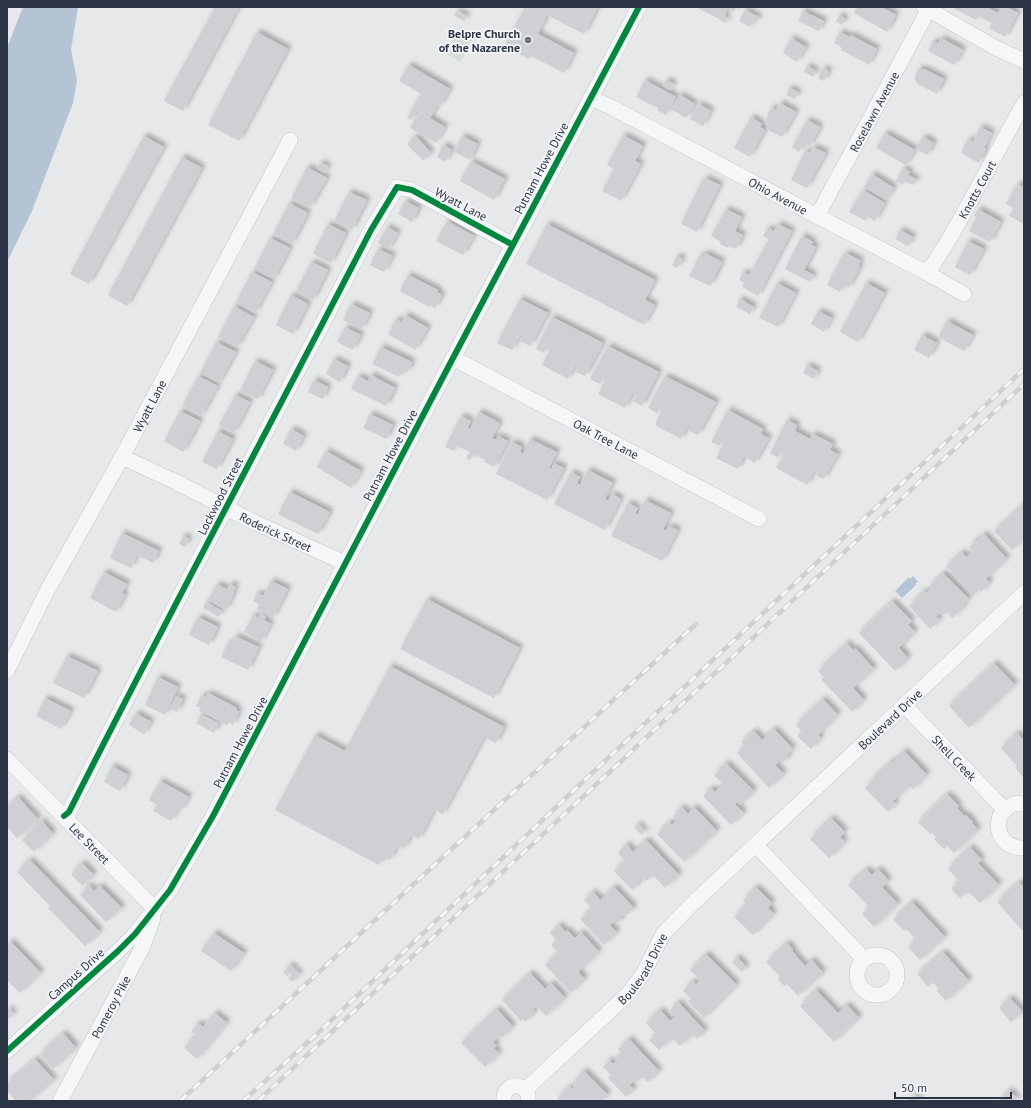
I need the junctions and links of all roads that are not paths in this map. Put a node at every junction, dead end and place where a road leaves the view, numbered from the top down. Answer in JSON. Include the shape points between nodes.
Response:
{"nodes":[{"id":1,"x":639,"y":7,"type":"edge"},
{"id":2,"x":927,"y":8,"type":"edge"},
{"id":3,"x":1024,"y":61,"type":"edge"},
{"id":4,"x":591,"y":98,"type":"junction"},
{"id":5,"x":1024,"y":103,"type":"edge"},
{"id":6,"x":290,"y":140,"type":"dead end"},
{"id":7,"x":397,"y":187,"type":"joint"},
{"id":8,"x":817,"y":216,"type":"junction"},
{"id":9,"x":513,"y":245,"type":"junction"},
{"id":10,"x":925,"y":272,"type":"junction"},
{"id":11,"x":964,"y":294,"type":"dead end"},
{"id":12,"x":453,"y":358,"type":"junction"},
{"id":13,"x":122,"y":457,"type":"junction"},
{"id":14,"x":226,"y":508,"type":"junction"},
{"id":15,"x":759,"y":519,"type":"dead end"},
{"id":16,"x":345,"y":563,"type":"junction"},
{"id":17,"x":1024,"y":593,"type":"edge"},
{"id":18,"x":7,"y":670,"type":"edge"},
{"id":19,"x":904,"y":705,"type":"junction"},
{"id":20,"x":7,"y":759,"type":"edge"},
{"id":21,"x":1024,"y":804,"type":"edge"},
{"id":22,"x":1005,"y":810,"type":"junction"},
{"id":23,"x":64,"y":816,"type":"junction"},
{"id":24,"x":756,"y":845,"type":"junction"},
{"id":25,"x":1024,"y":848,"type":"edge"},
{"id":26,"x":155,"y":910,"type":"junction"},
{"id":27,"x":864,"y":959,"type":"dead end"},
{"id":28,"x":7,"y":1051,"type":"edge"},
{"id":29,"x":526,"y":1095,"type":"edge"},
{"id":30,"x":60,"y":1101,"type":"edge"},
{"id":31,"x":504,"y":1101,"type":"edge"}],
"edges":[{"from":1,"to":4,"type":"street","name":"Putnam Howe Drive"},
{"from":2,"to":3,"type":"street","via":[[996,48]]},
{"from":2,"to":8,"type":"street","name":"Roselawn Avenue"},
{"from":4,"to":8,"type":"street","name":"Ohio Avenue"},
{"from":4,"to":9,"type":"street","name":"Putnam Howe Drive"},
{"from":5,"to":10,"type":"street","name":"Knotts Court","via":[[955,229],[933,265]]},
{"from":6,"to":13,"type":"street","name":"Wyatt Lane"},
{"from":7,"to":9,"type":"street","name":"Wyatt Lane","via":[[412,190]]},
{"from":7,"to":14,"type":"street","name":"Lockwood Street","via":[[371,230]]},
{"from":8,"to":10,"type":"street","name":"Ohio Avenue"},
{"from":9,"to":12,"type":"street","name":"Putnam Howe Drive"},
{"from":10,"to":11,"type":"street","name":"Ohio Avenue"},
{"from":12,"to":15,"type":"street","name":"Oak Tree Lane"},
{"from":12,"to":16,"type":"street","name":"Putnam Howe Drive"},
{"from":13,"to":14,"type":"street","name":"Roderick Street"},
{"from":13,"to":18,"type":"street","name":"Wyatt Lane","via":[[47,591]]},
{"from":14,"to":16,"type":"street","name":"Roderick Street"},
{"from":14,"to":23,"type":"street","name":"Lockwood Street","via":[[69,812]]},
{"from":16,"to":26,"type":"street","name":"Putnam Howe Drive","via":[[213,816],[170,890]]},
{"from":17,"to":19,"type":"street","name":"Boulevard Drive"},
{"from":19,"to":22,"type":"street","name":"Shell Creek"},
{"from":19,"to":24,"type":"street","name":"Boulevard Drive"},
{"from":20,"to":23,"type":"street","name":"Lee Street"},
{"from":21,"to":22,"type":"street","via":[[1015,804]]},
{"from":22,"to":25,"type":"street","via":[[998,826],[1000,835],[1013,847]]},
{"from":23,"to":26,"type":"street","name":"Lee Street"},
{"from":24,"to":27,"type":"street"},
{"from":24,"to":29,"type":"street","name":"Boulevard Drive","via":[[663,934],[643,974],[628,994]]},
{"from":26,"to":28,"type":"street","name":"Campus Drive","via":[[118,952]]},
{"from":26,"to":30,"type":"street","name":"Pomeroy Pike","via":[[142,948]]},
{"from":29,"to":31,"type":"street","name":"Boulevard Drive","via":[[522,1087],[512,1086],[505,1092]]}]}
